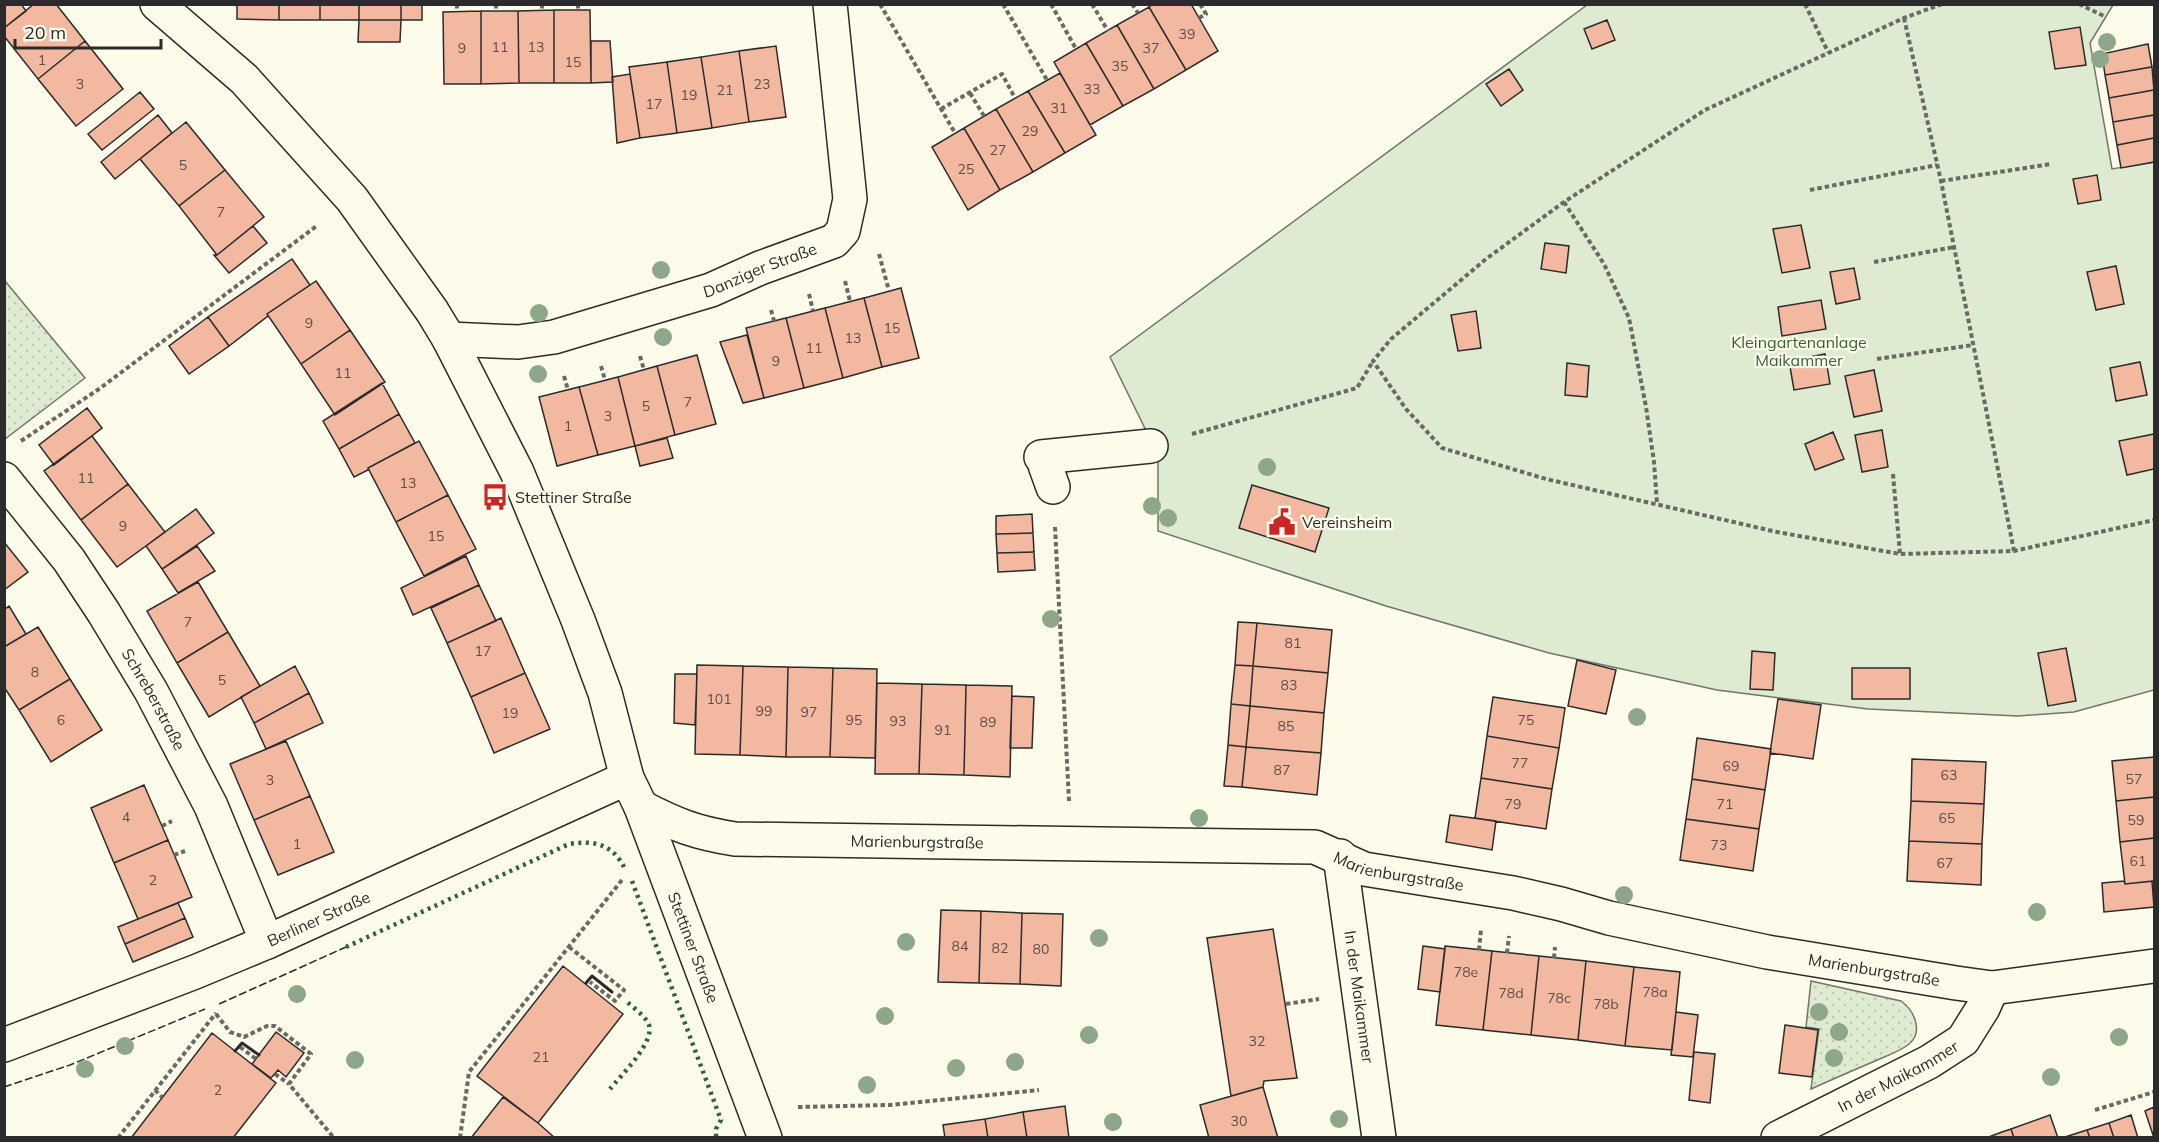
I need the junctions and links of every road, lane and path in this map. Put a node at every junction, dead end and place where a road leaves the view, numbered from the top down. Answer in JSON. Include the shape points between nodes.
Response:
{"nodes":[{"id":1,"x":157,"y":4,"type":"edge"},
{"id":2,"x":457,"y":4,"type":"edge"},
{"id":3,"x":496,"y":4,"type":"edge"},
{"id":4,"x":542,"y":4,"type":"edge"},
{"id":5,"x":578,"y":4,"type":"edge"},
{"id":6,"x":830,"y":4,"type":"edge"},
{"id":7,"x":880,"y":4,"type":"edge"},
{"id":8,"x":1003,"y":4,"type":"edge"},
{"id":9,"x":1051,"y":4,"type":"edge"},
{"id":10,"x":1092,"y":4,"type":"edge"},
{"id":11,"x":1132,"y":4,"type":"edge"},
{"id":12,"x":1200,"y":4,"type":"edge"},
{"id":13,"x":1805,"y":4,"type":"edge"},
{"id":14,"x":1942,"y":4,"type":"edge"},
{"id":15,"x":2079,"y":4,"type":"edge"},
{"id":16,"x":457,"y":11,"type":"dead end"},
{"id":17,"x":496,"y":11,"type":"dead end"},
{"id":18,"x":542,"y":11,"type":"dead end"},
{"id":19,"x":579,"y":11,"type":"dead end"},
{"id":20,"x":1137,"y":13,"type":"dead end"},
{"id":21,"x":2106,"y":17,"type":"dead end"},
{"id":22,"x":1199,"y":18,"type":"dead end"},
{"id":23,"x":1904,"y":18,"type":"junction"},
{"id":24,"x":1107,"y":31,"type":"dead end"},
{"id":25,"x":1076,"y":49,"type":"dead end"},
{"id":26,"x":1828,"y":52,"type":"junction"},
{"id":27,"x":1047,"y":80,"type":"dead end"},
{"id":28,"x":970,"y":93,"type":"junction"},
{"id":29,"x":1016,"y":98,"type":"dead end"},
{"id":30,"x":941,"y":109,"type":"junction"},
{"id":31,"x":984,"y":116,"type":"dead end"},
{"id":32,"x":955,"y":133,"type":"dead end"},
{"id":33,"x":2051,"y":164,"type":"dead end"},
{"id":34,"x":1937,"y":165,"type":"junction"},
{"id":35,"x":1941,"y":181,"type":"junction"},
{"id":36,"x":1810,"y":190,"type":"dead end"},
{"id":37,"x":352,"y":199,"type":"junction"},
{"id":38,"x":1564,"y":202,"type":"junction"},
{"id":39,"x":1953,"y":247,"type":"junction"},
{"id":40,"x":1874,"y":262,"type":"dead end"},
{"id":41,"x":449,"y":339,"type":"junction"},
{"id":42,"x":1973,"y":345,"type":"junction"},
{"id":43,"x":1877,"y":359,"type":"dead end"},
{"id":44,"x":1373,"y":361,"type":"junction"},
{"id":45,"x":14,"y":446,"type":"dead end"},
{"id":46,"x":1151,"y":446,"type":"joint"},
{"id":47,"x":1046,"y":470,"type":"joint"},
{"id":48,"x":1893,"y":474,"type":"dead end"},
{"id":49,"x":4,"y":478,"type":"edge"},
{"id":50,"x":1657,"y":504,"type":"junction"},
{"id":51,"x":2154,"y":520,"type":"edge"},
{"id":52,"x":2014,"y":551,"type":"junction"},
{"id":53,"x":1900,"y":554,"type":"junction"},
{"id":54,"x":627,"y":777,"type":"junction"},
{"id":55,"x":641,"y":807,"type":"junction"},
{"id":56,"x":654,"y":841,"type":"junction"},
{"id":57,"x":1072,"y":843,"type":"junction"},
{"id":58,"x":1340,"y":856,"type":"junction"},
{"id":59,"x":267,"y":942,"type":"junction"},
{"id":60,"x":569,"y":947,"type":"junction"},
{"id":61,"x":2154,"y":966,"type":"edge"},
{"id":62,"x":195,"y":972,"type":"junction"},
{"id":63,"x":590,"y":982,"type":"dead end"},
{"id":64,"x":1992,"y":988,"type":"junction"},
{"id":65,"x":1319,"y":999,"type":"dead end"},
{"id":66,"x":1286,"y":1004,"type":"dead end"},
{"id":67,"x":216,"y":1014,"type":"junction"},
{"id":68,"x":513,"y":1017,"type":"junction"},
{"id":69,"x":520,"y":1022,"type":"dead end"},
{"id":70,"x":4,"y":1045,"type":"edge"},
{"id":71,"x":240,"y":1047,"type":"dead end"},
{"id":72,"x":256,"y":1059,"type":"dead end"},
{"id":73,"x":275,"y":1074,"type":"dead end"},
{"id":74,"x":289,"y":1084,"type":"junction"},
{"id":75,"x":155,"y":1090,"type":"junction"},
{"id":76,"x":1040,"y":1090,"type":"dead end"},
{"id":77,"x":2154,"y":1092,"type":"edge"},
{"id":78,"x":162,"y":1097,"type":"dead end"},
{"id":79,"x":796,"y":1107,"type":"dead end"},
{"id":80,"x":2095,"y":1110,"type":"dead end"},
{"id":81,"x":118,"y":1137,"type":"edge"},
{"id":82,"x":334,"y":1137,"type":"edge"},
{"id":83,"x":460,"y":1137,"type":"edge"},
{"id":84,"x":765,"y":1137,"type":"edge"},
{"id":85,"x":1379,"y":1137,"type":"edge"},
{"id":86,"x":1778,"y":1137,"type":"edge"}],
"edges":[{"from":1,"to":37,"type":"street","name":"Stettiner Straße","via":[[244,79]]},
{"from":2,"to":16,"type":"path"},
{"from":3,"to":17,"type":"path"},
{"from":4,"to":18,"type":"path"},
{"from":5,"to":19,"type":"path"},
{"from":6,"to":41,"type":"street","name":"Danziger Straße","via":[[850,199],[839,237],[711,290],[554,337],[518,342]]},
{"from":7,"to":30,"type":"path"},
{"from":8,"to":27,"type":"path"},
{"from":9,"to":25,"type":"path"},
{"from":10,"to":24,"type":"path"},
{"from":11,"to":20,"type":"path"},
{"from":12,"to":22,"type":"path","via":[[1206,14]]},
{"from":13,"to":26,"type":"path"},
{"from":14,"to":23,"type":"path"},
{"from":15,"to":21,"type":"path"},
{"from":23,"to":26,"type":"path"},
{"from":23,"to":34,"type":"path"},
{"from":26,"to":38,"type":"path","via":[[1705,110]]},
{"from":28,"to":29,"type":"path","via":[[1002,74]]},
{"from":28,"to":30,"type":"path"},
{"from":28,"to":31,"type":"path"},
{"from":30,"to":32,"type":"path"},
{"from":33,"to":35,"type":"path"},
{"from":34,"to":35,"type":"path"},
{"from":34,"to":36,"type":"path"},
{"from":35,"to":39,"type":"path"},
{"from":37,"to":41,"type":"street","name":"Stettiner Straße"},
{"from":37,"to":45,"type":"path","via":[[99,389]]},
{"from":38,"to":44,"type":"path","via":[[1486,259],[1391,339]]},
{"from":38,"to":50,"type":"path","via":[[1604,264],[1629,318],[1646,407]]},
{"from":39,"to":40,"type":"path"},
{"from":39,"to":42,"type":"path"},
{"from":41,"to":54,"type":"street","name":"Stettiner Straße","via":[[517,472],[578,620],[604,693]]},
{"from":42,"to":43,"type":"path"},
{"from":42,"to":52,"type":"path"},
{"from":44,"to":46,"type":"path","via":[[1358,388]]},
{"from":44,"to":50,"type":"path","via":[[1406,409],[1442,448],[1546,479]]},
{"from":46,"to":47,"type":"street"},
{"from":47,"to":57,"type":"path"},
{"from":48,"to":53,"type":"path"},
{"from":49,"to":59,"type":"street","name":"Schreberstraße","via":[[69,560],[151,691],[211,806]]},
{"from":50,"to":53,"type":"path","via":[[1777,532]]},
{"from":51,"to":52,"type":"path"},
{"from":52,"to":53,"type":"path"},
{"from":54,"to":55,"type":"street","name":"Stettiner Straße"},
{"from":54,"to":59,"type":"street","name":"Berliner Straße"},
{"from":55,"to":56,"type":"street","name":"Stettiner Straße"},
{"from":55,"to":57,"type":"street","name":"Marienburgstraße","via":[[675,825],[735,839]]},
{"from":56,"to":60,"type":"path"},
{"from":56,"to":84,"type":"street","name":"Stettiner Straße"},
{"from":57,"to":58,"type":"street","name":"Marienburgstraße","via":[[1315,847]]},
{"from":58,"to":64,"type":"street","name":"Marienburgstraße","via":[[1364,868],[1513,893],[1767,952]]},
{"from":58,"to":85,"type":"street","name":"In der Maikammer"},
{"from":59,"to":62,"type":"street","name":"Berliner Straße"},
{"from":60,"to":63,"type":"path","via":[[624,990],[615,1001]]},
{"from":60,"to":68,"type":"path"},
{"from":61,"to":64,"type":"street","name":"Marienburgstraße"},
{"from":62,"to":67,"type":"path"},
{"from":62,"to":70,"type":"street","name":"Berliner Straße"},
{"from":64,"to":86,"type":"street","name":"In der Maikammer","via":[[1963,1040],[1929,1062]]},
{"from":65,"to":66,"type":"path"},
{"from":67,"to":74,"type":"path","via":[[230,1032],[244,1036],[275,1026],[311,1054]]},
{"from":67,"to":75,"type":"path"},
{"from":68,"to":69,"type":"path"},
{"from":68,"to":83,"type":"path","via":[[469,1072]]},
{"from":71,"to":72,"type":"path"},
{"from":73,"to":74,"type":"path"},
{"from":74,"to":82,"type":"path"},
{"from":75,"to":78,"type":"path"},
{"from":75,"to":81,"type":"path"},
{"from":76,"to":79,"type":"path","via":[[890,1105]]},
{"from":77,"to":80,"type":"path"}]}
